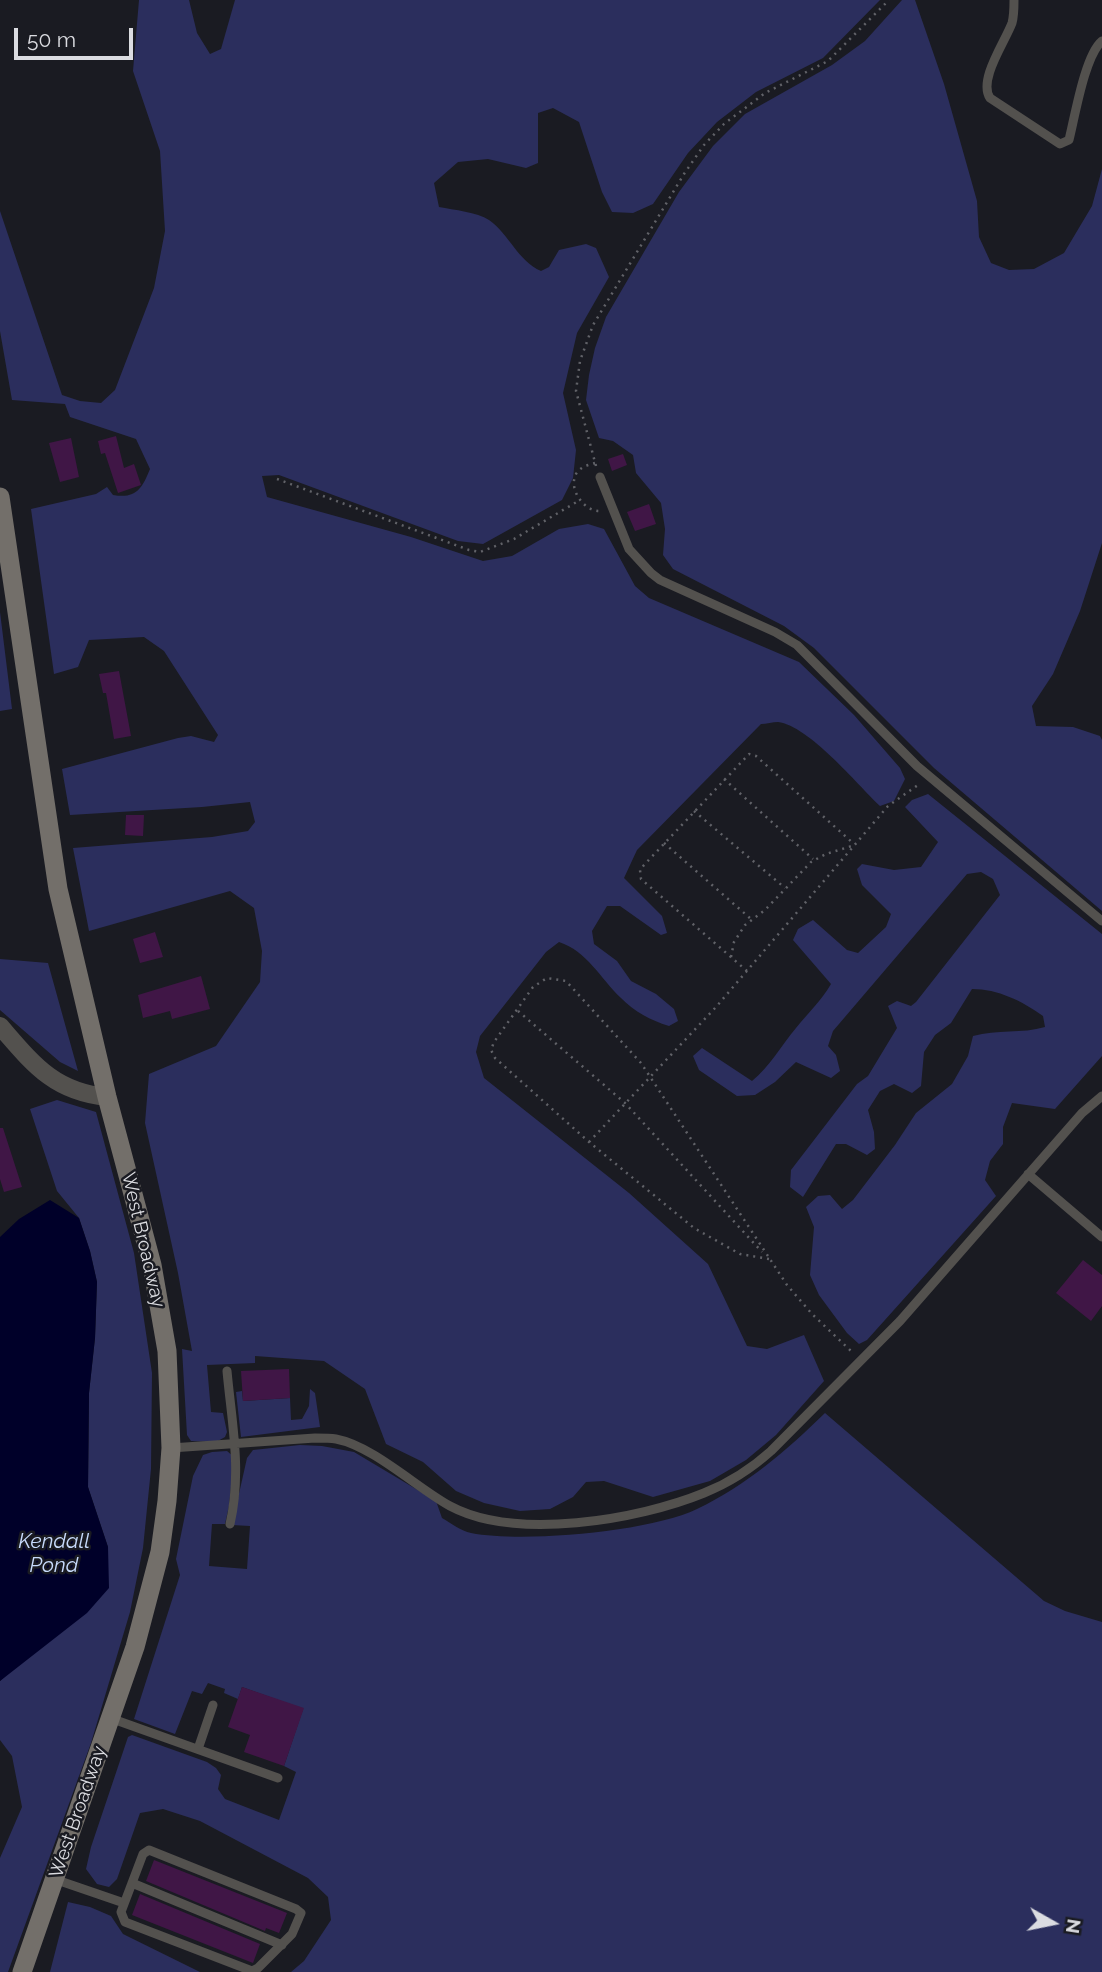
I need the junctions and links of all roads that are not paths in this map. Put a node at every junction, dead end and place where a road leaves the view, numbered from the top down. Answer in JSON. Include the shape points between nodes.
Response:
{"nodes":[{"id":1,"x":1014,"y":0,"type":"edge"},
{"id":2,"x":1102,"y":41,"type":"edge"},
{"id":3,"x":600,"y":477,"type":"road end"},
{"id":4,"x":0,"y":497,"type":"edge"},
{"id":5,"x":1102,"y":921,"type":"edge"},
{"id":6,"x":0,"y":1026,"type":"edge"},
{"id":7,"x":1102,"y":1096,"type":"edge"},
{"id":8,"x":107,"y":1097,"type":"junction"},
{"id":9,"x":1028,"y":1174,"type":"junction"},
{"id":10,"x":1102,"y":1237,"type":"edge"},
{"id":11,"x":227,"y":1371,"type":"dead end"},
{"id":12,"x":234,"y":1444,"type":"junction"},
{"id":13,"x":171,"y":1448,"type":"junction"},
{"id":14,"x":230,"y":1524,"type":"dead end"},
{"id":15,"x":213,"y":1706,"type":"dead end"},
{"id":16,"x":110,"y":1718,"type":"junction"},
{"id":17,"x":198,"y":1749,"type":"junction"},
{"id":18,"x":278,"y":1778,"type":"dead end"},
{"id":19,"x":54,"y":1879,"type":"junction"},
{"id":20,"x":132,"y":1883,"type":"junction"},
{"id":21,"x":124,"y":1903,"type":"junction"},
{"id":22,"x":282,"y":1945,"type":"junction"},
{"id":23,"x":22,"y":1972,"type":"edge"}],
"edges":[{"from":1,"to":2,"type":"lane","via":[[1012,22],[987,80],[986,93],[1060,144],[1069,139],[1090,60]]},
{"from":3,"to":5,"type":"lane","via":[[629,548],[651,573],[797,645],[929,776]]},
{"from":4,"to":8,"type":"main road","name":"West Broadway","via":[[58,889]]},
{"from":6,"to":8,"type":"street","via":[[51,1078],[82,1095]]},
{"from":7,"to":9,"type":"lane"},
{"from":8,"to":13,"type":"main road","name":"West Broadway","via":[[152,1265],[167,1351]]},
{"from":9,"to":10,"type":"lane"},
{"from":9,"to":12,"type":"lane","via":[[900,1321],[771,1451],[740,1475],[704,1493],[644,1512],[576,1522],[493,1521],[450,1506],[354,1445],[336,1439]]},
{"from":11,"to":12,"type":"lane"},
{"from":12,"to":13,"type":"lane"},
{"from":12,"to":14,"type":"lane","via":[[237,1483]]},
{"from":13,"to":16,"type":"main road","name":"West Broadway","via":[[160,1552]]},
{"from":15,"to":17,"type":"lane"},
{"from":16,"to":17,"type":"lane"},
{"from":16,"to":19,"type":"main road","name":"West Broadway"},
{"from":17,"to":18,"type":"lane"},
{"from":19,"to":21,"type":"lane"},
{"from":19,"to":23,"type":"main road","name":"West Broadway"},
{"from":20,"to":21,"type":"lane"},
{"from":20,"to":22,"type":"lane"},
{"from":20,"to":22,"type":"lane","via":[[144,1852],[149,1850],[296,1909],[301,1913],[294,1931]]},
{"from":21,"to":22,"type":"lane","via":[[121,1916],[125,1922],[247,1970],[258,1968]]}]}
